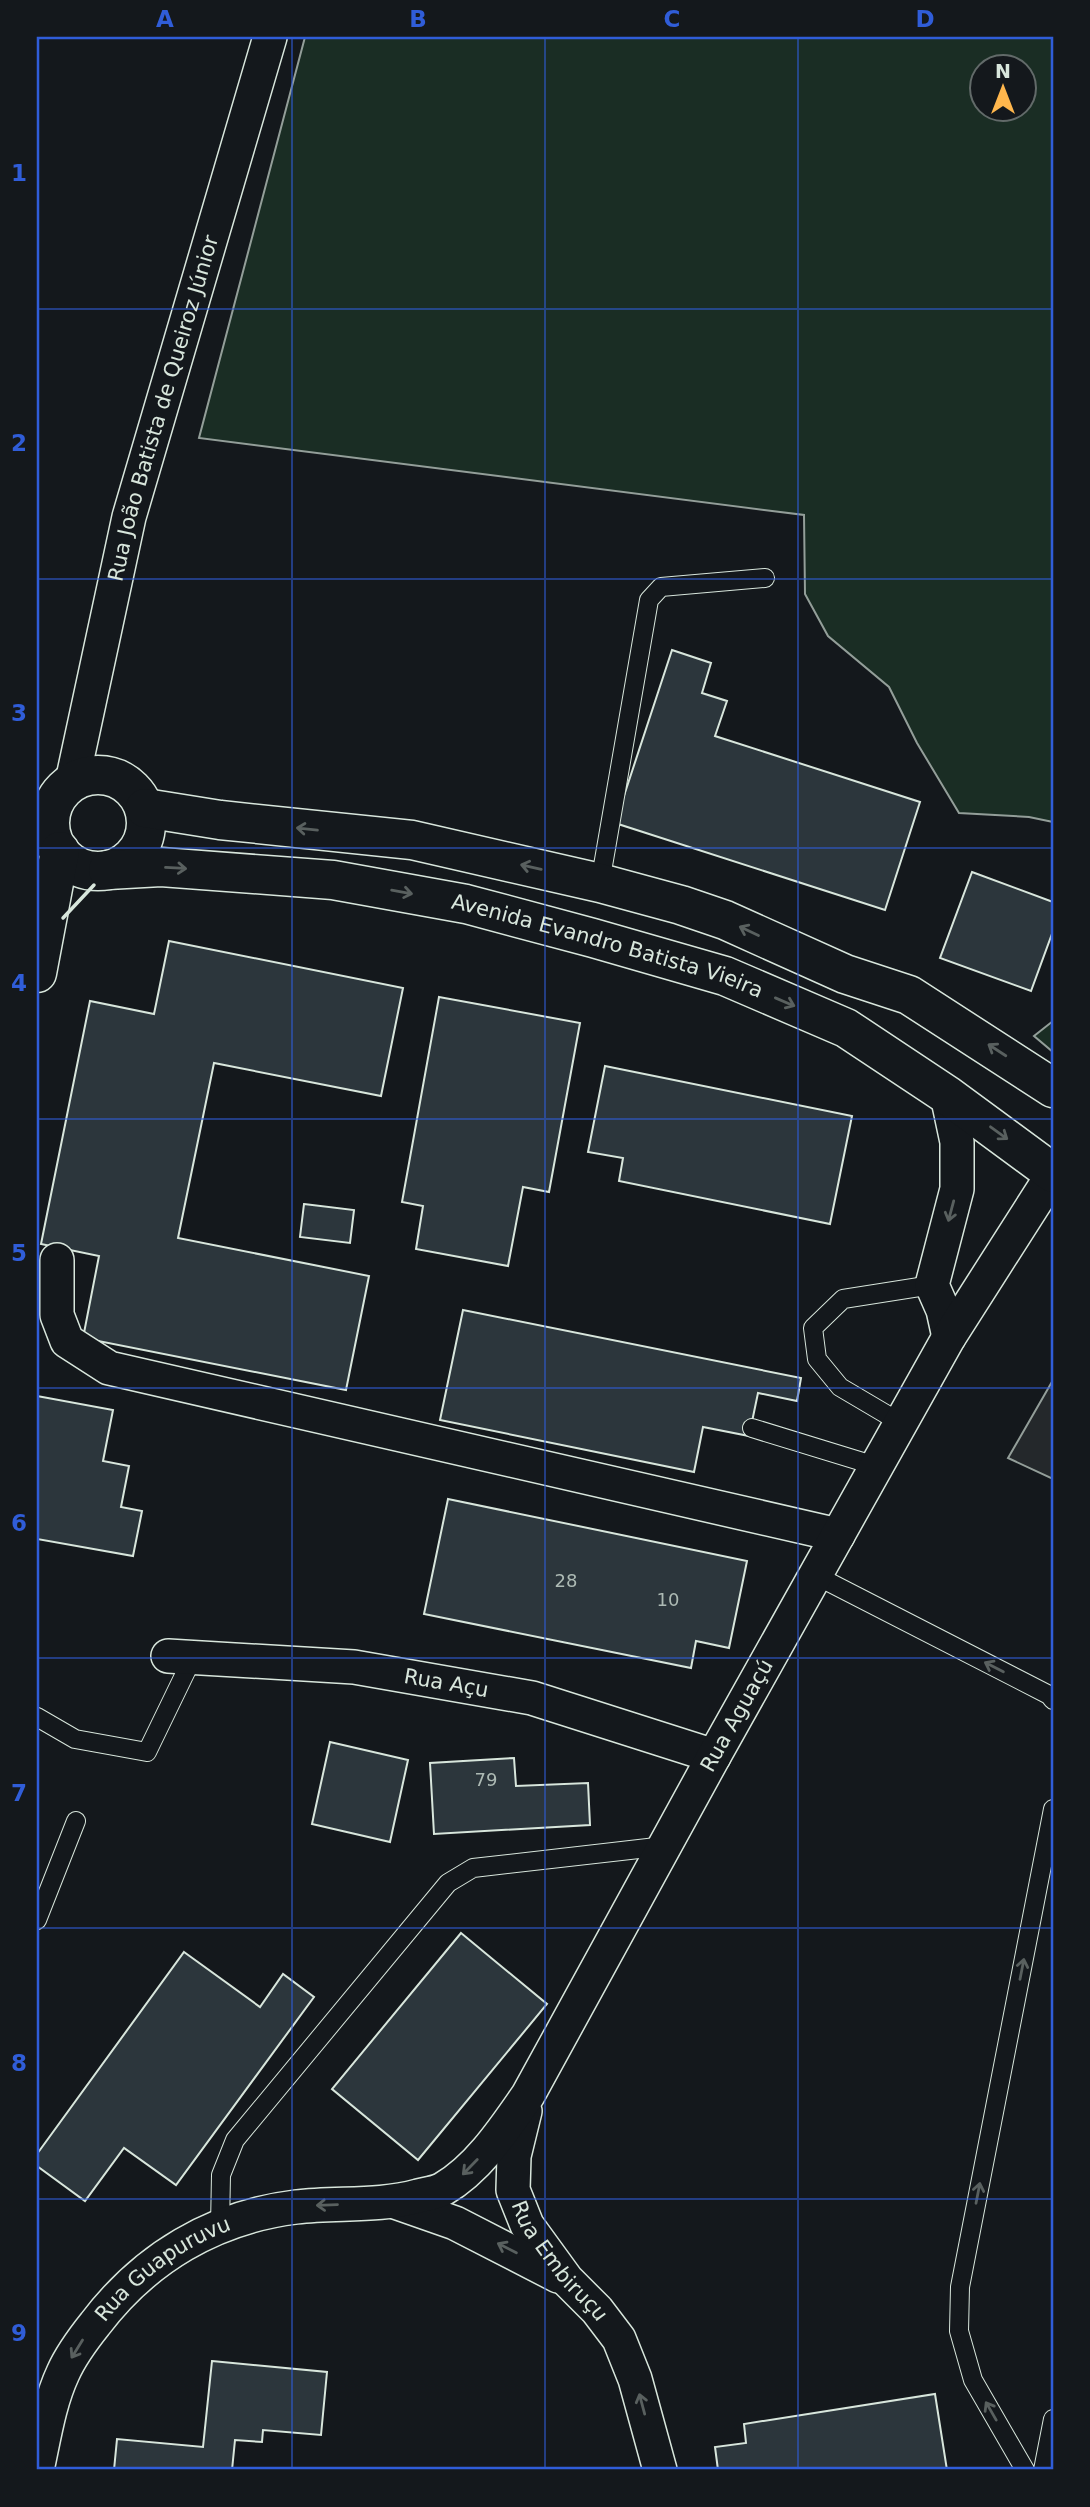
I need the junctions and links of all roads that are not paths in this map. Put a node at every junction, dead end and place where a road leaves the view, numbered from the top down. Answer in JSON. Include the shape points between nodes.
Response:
{"nodes":[{"id":1,"x":270,"y":37,"type":"edge"},
{"id":2,"x":765,"y":578,"type":"dead end"},
{"id":3,"x":72,"y":782,"type":"junction"},
{"id":4,"x":145,"y":808,"type":"junction"},
{"id":5,"x":60,"y":851,"type":"junction"},
{"id":6,"x":108,"y":870,"type":"junction"},
{"id":7,"x":600,"y":883,"type":"junction"},
{"id":8,"x":37,"y":973,"type":"edge"},
{"id":9,"x":1053,"y":1088,"type":"edge"},
{"id":10,"x":947,"y":1095,"type":"junction"},
{"id":11,"x":1053,"y":1173,"type":"edge"},
{"id":12,"x":57,"y":1259,"type":"dead end"},
{"id":13,"x":932,"y":1285,"type":"junction"},
{"id":14,"x":949,"y":1337,"type":"junction"},
{"id":15,"x":901,"y":1423,"type":"junction"},
{"id":16,"x":752,"y":1428,"type":"dead end"},
{"id":17,"x":876,"y":1466,"type":"junction"},
{"id":18,"x":838,"y":1535,"type":"junction"},
{"id":19,"x":816,"y":1575,"type":"junction"},
{"id":20,"x":181,"y":1657,"type":"joint"},
{"id":21,"x":1053,"y":1700,"type":"edge"},
{"id":22,"x":37,"y":1717,"type":"edge"},
{"id":23,"x":714,"y":1756,"type":"junction"},
{"id":24,"x":1053,"y":1809,"type":"edge"},
{"id":25,"x":76,"y":1821,"type":"dead end"},
{"id":26,"x":665,"y":1846,"type":"junction"},
{"id":27,"x":37,"y":1920,"type":"edge"},
{"id":28,"x":528,"y":2095,"type":"junction"},
{"id":29,"x":395,"y":2202,"type":"junction"},
{"id":30,"x":220,"y":2226,"type":"junction"},
{"id":31,"x":567,"y":2280,"type":"junction"},
{"id":32,"x":1053,"y":2419,"type":"edge"},
{"id":33,"x":37,"y":2470,"type":"edge"},
{"id":34,"x":660,"y":2470,"type":"edge"},
{"id":35,"x":1025,"y":2470,"type":"edge"},
{"id":36,"x":1043,"y":2470,"type":"edge"}],
"edges":[{"from":1,"to":3,"type":"street","name":"Rua João Batista de Queiroz Júnior","via":[[129,517]]},
{"from":2,"to":7,"type":"lane","via":[[661,587],[649,600]]},
{"from":3,"to":4,"type":"main road","via":[[86,776],[115,777],[128,784]]},
{"from":3,"to":5,"type":"main road","via":[[53,807],[50,822]]},
{"from":4,"to":6,"type":"main road","via":[[144,840],[136,854]]},
{"from":7,"to":4,"type":"main road","one_way":true,"via":[[412,840]]},
{"from":5,"to":6,"type":"main road","via":[[81,868]]},
{"from":5,"to":8,"type":"main road"},
{"from":6,"to":10,"type":"main road","name":"Avenida Evandro Batista Vieira","one_way":true,"via":[[161,867],[333,880],[466,904],[593,937],[725,976],[846,1028]]},
{"from":9,"to":7,"type":"main road","one_way":true,"via":[[909,995],[845,974],[725,920]]},
{"from":10,"to":11,"type":"main road","name":"Avenida Evandro Batista Vieira","one_way":true},
{"from":10,"to":13,"type":"street","one_way":true,"via":[[957,1142],[957,1189]]},
{"from":11,"to":14,"type":"street","name":"Rua Aguaçú"},
{"from":12,"to":18,"type":"street","via":[[57,1315],[66,1342],[109,1368]]},
{"from":13,"to":14,"type":"street"},
{"from":13,"to":15,"type":"lane","via":[[842,1299],[813,1328],[817,1359],[840,1387]]},
{"from":14,"to":15,"type":"street","name":"Rua Aguaçú"},
{"from":15,"to":17,"type":"street","name":"Rua Aguaçú"},
{"from":16,"to":17,"type":"lane"},
{"from":17,"to":18,"type":"street","name":"Rua Aguaçú"},
{"from":18,"to":19,"type":"street","name":"Rua Aguaçú"},
{"from":21,"to":19,"type":"lane","one_way":true},
{"from":19,"to":23,"type":"street","name":"Rua Aguaçú"},
{"from":20,"to":22,"type":"lane","via":[[147,1752],[75,1739]]},
{"from":20,"to":23,"type":"street","name":"Rua Açu","via":[[354,1667],[533,1698]]},
{"from":23,"to":26,"type":"street","name":"Rua Aguaçú"},
{"from":35,"to":24,"type":"lane","one_way":true,"via":[[972,2380],[959,2331],[960,2287]]},
{"from":25,"to":27,"type":"lane"},
{"from":26,"to":28,"type":"street","name":"Rua Aguaçú"},
{"from":26,"to":30,"type":"lane","via":[[473,1868],[448,1882],[235,2140],[221,2175]]},
{"from":28,"to":29,"type":"street","one_way":true,"via":[[503,2132],[459,2178],[440,2190]]},
{"from":28,"to":31,"type":"street","name":"Rua Embiruçu","via":[[514,2156],[513,2190],[527,2225]]},
{"from":29,"to":30,"type":"street","name":"Rua Guapuruvu","one_way":true,"via":[[298,2206]]},
{"from":31,"to":29,"type":"street","one_way":true,"via":[[455,2223]]},
{"from":30,"to":33,"type":"street","name":"Rua Guapuruvu","one_way":true,"via":[[138,2274],[108,2306],[63,2372]]},
{"from":34,"to":31,"type":"street","name":"Rua Embiruçu","one_way":true,"via":[[619,2339]]},
{"from":32,"to":36,"type":"lane"}]}
